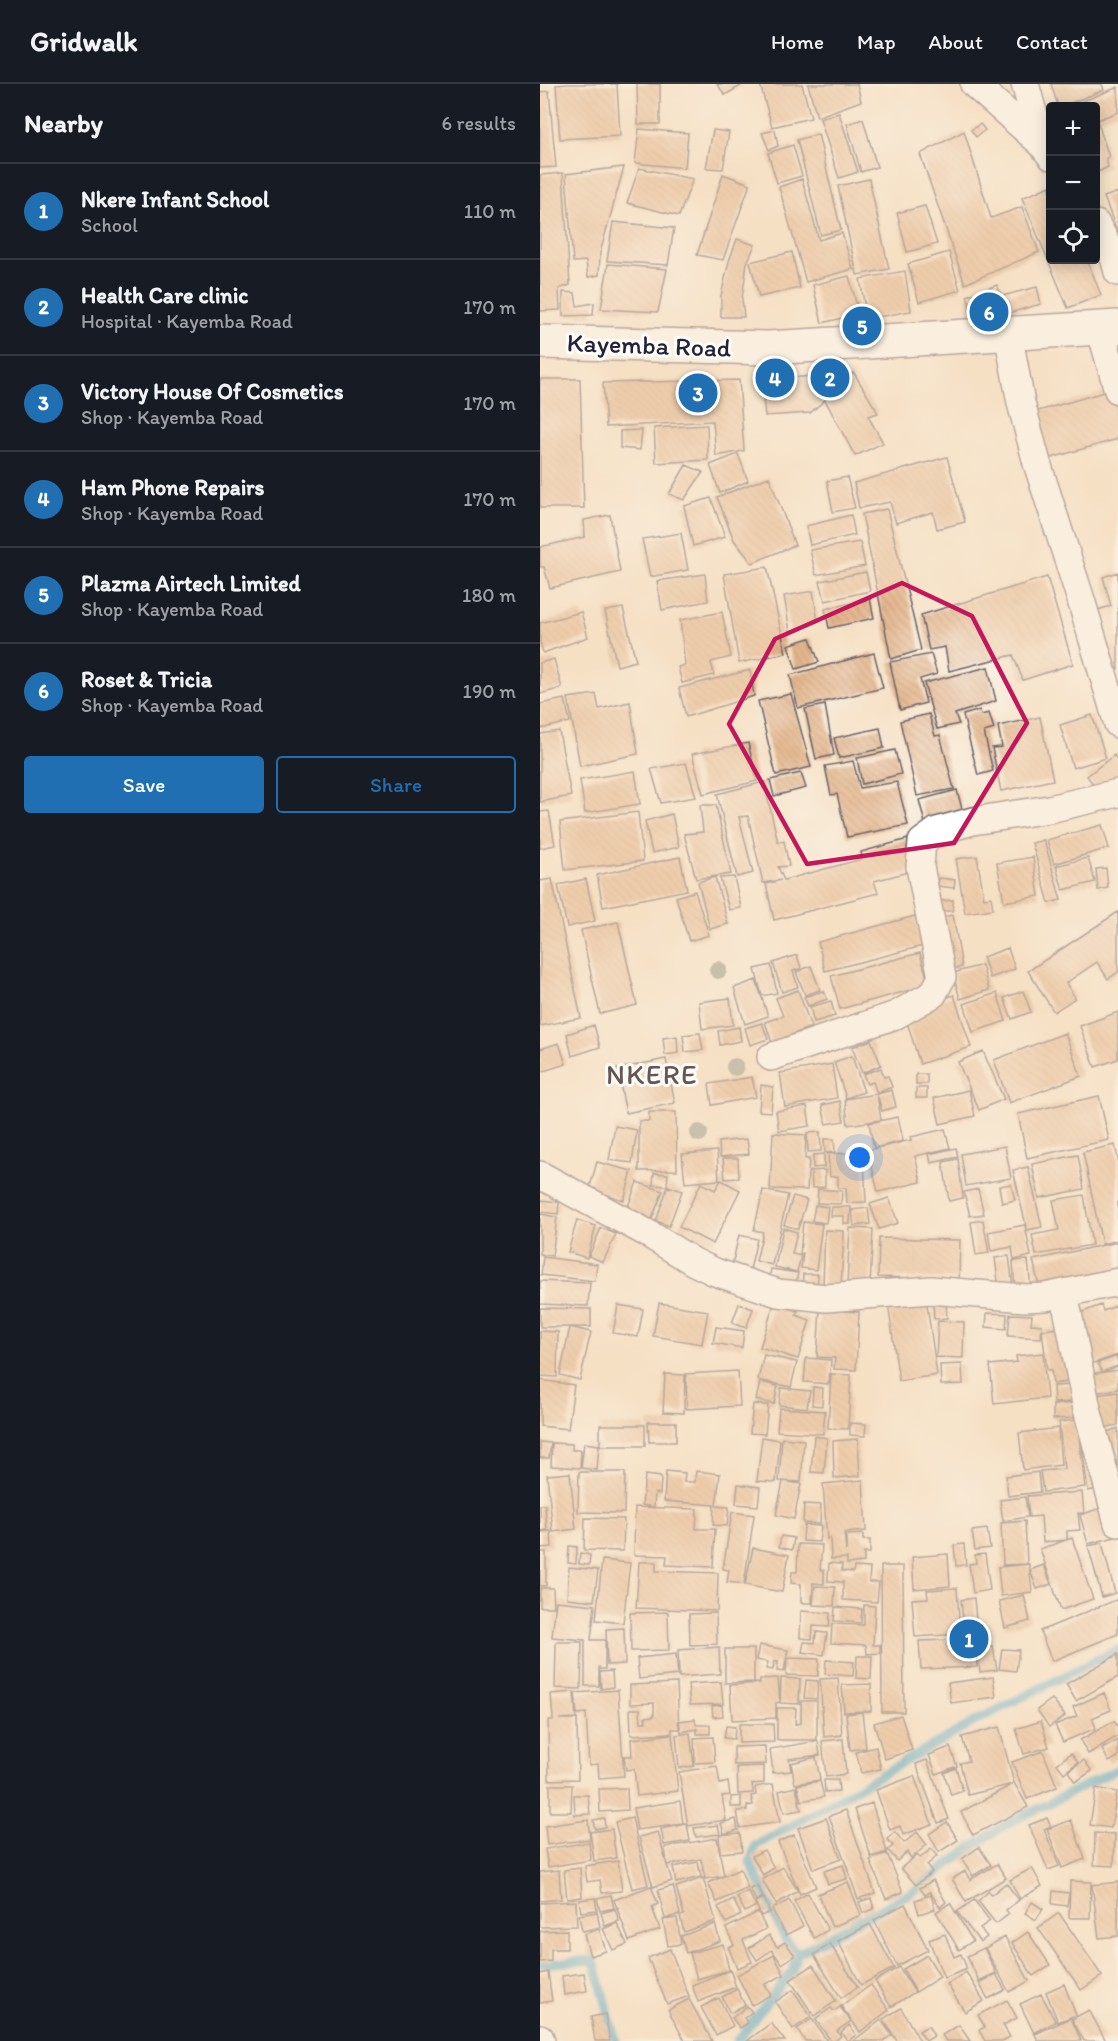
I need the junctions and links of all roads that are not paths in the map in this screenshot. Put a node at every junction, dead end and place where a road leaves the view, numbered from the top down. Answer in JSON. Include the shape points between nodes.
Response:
{"nodes":[{"id":1,"x":974,"y":84,"type":"edge"},
{"id":2,"x":1025,"y":84,"type":"edge"},
{"id":3,"x":1046,"y":150,"type":"edge"},
{"id":4,"x":1100,"y":233,"type":"edge"},
{"id":5,"x":1118,"y":272,"type":"edge"},
{"id":6,"x":1109,"y":327,"type":"edge"},
{"id":7,"x":1008,"y":333,"type":"junction"},
{"id":8,"x":540,"y":342,"type":"edge"},
{"id":9,"x":1118,"y":390,"type":"edge"},
{"id":10,"x":1118,"y":724,"type":"edge"},
{"id":11,"x":1118,"y":793,"type":"edge"},
{"id":12,"x":771,"y":1057,"type":"dead end"},
{"id":13,"x":540,"y":1175,"type":"edge"},
{"id":14,"x":1118,"y":1282,"type":"edge"},
{"id":15,"x":1064,"y":1293,"type":"junction"},
{"id":16,"x":1118,"y":1523,"type":"edge"}],
"edges":[{"from":1,"to":3,"type":"street"},
{"from":2,"to":3,"type":"street"},
{"from":4,"to":5,"type":"street"},
{"from":6,"to":7,"type":"street","name":"Kayemba Road"},
{"from":6,"to":9,"type":"street"},
{"from":7,"to":8,"type":"street","name":"Kayemba Road","via":[[768,348]]},
{"from":7,"to":10,"type":"street","via":[[1036,463]]},
{"from":11,"to":12,"type":"street","via":[[1049,809],[973,820],[937,831],[922,842],[920,867],[942,977],[933,994],[896,1015]]},
{"from":13,"to":15,"type":"street","via":[[694,1262],[778,1293],[826,1299],[931,1290],[1025,1298]]},
{"from":14,"to":15,"type":"street"},
{"from":15,"to":16,"type":"street","via":[[1087,1409]]}]}
